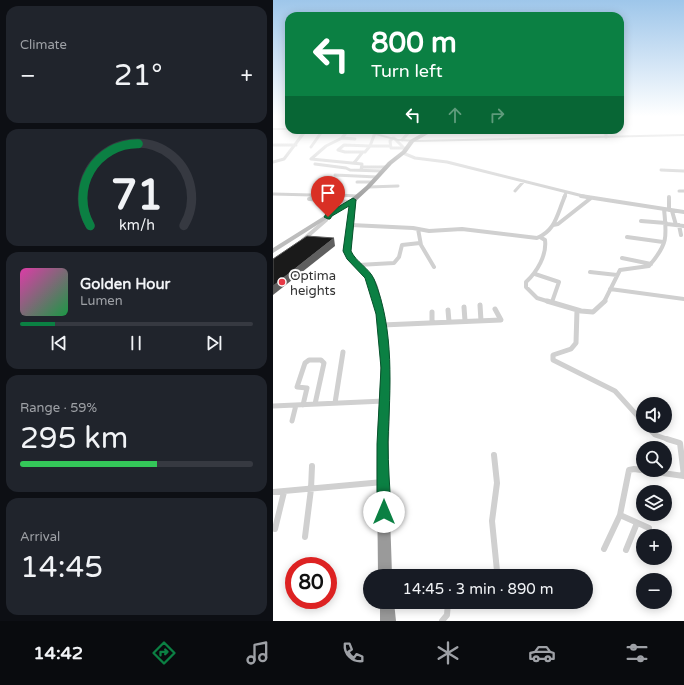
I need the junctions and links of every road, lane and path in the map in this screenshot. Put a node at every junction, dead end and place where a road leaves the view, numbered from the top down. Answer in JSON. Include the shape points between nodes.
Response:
{"nodes":[{"id":1,"x":294,"y":146,"type":"edge"},
{"id":2,"x":326,"y":146,"type":"edge"},
{"id":3,"x":342,"y":146,"type":"edge"},
{"id":4,"x":369,"y":146,"type":"joint"},
{"id":5,"x":390,"y":146,"type":"joint"},
{"id":6,"x":404,"y":147,"type":"junction"},
{"id":7,"x":362,"y":153,"type":"junction"},
{"id":8,"x":273,"y":162,"type":"edge"},
{"id":9,"x":354,"y":163,"type":"junction"},
{"id":10,"x":315,"y":164,"type":"dead end"},
{"id":11,"x":362,"y":169,"type":"junction"},
{"id":12,"x":661,"y":170,"type":"dead end"},
{"id":13,"x":684,"y":171,"type":"edge"},
{"id":14,"x":335,"y":175,"type":"dead end"},
{"id":15,"x":377,"y":177,"type":"junction"},
{"id":16,"x":524,"y":181,"type":"junction"},
{"id":17,"x":357,"y":182,"type":"dead end"},
{"id":18,"x":321,"y":183,"type":"dead end"},
{"id":19,"x":398,"y":186,"type":"dead end"},
{"id":20,"x":679,"y":191,"type":"dead end"},
{"id":21,"x":684,"y":191,"type":"edge"},
{"id":22,"x":515,"y":192,"type":"dead end"},
{"id":23,"x":566,"y":193,"type":"junction"},
{"id":24,"x":273,"y":194,"type":"edge"},
{"id":25,"x":312,"y":195,"type":"junction"},
{"id":26,"x":339,"y":195,"type":"dead end"},
{"id":27,"x":669,"y":197,"type":"dead end"},
{"id":28,"x":591,"y":198,"type":"junction"},
{"id":29,"x":353,"y":199,"type":"junction"},
{"id":30,"x":664,"y":210,"type":"junction"},
{"id":31,"x":671,"y":211,"type":"junction"},
{"id":32,"x":684,"y":212,"type":"edge"},
{"id":33,"x":328,"y":215,"type":"junction"},
{"id":34,"x":641,"y":221,"type":"dead end"},
{"id":35,"x":667,"y":224,"type":"junction"},
{"id":36,"x":351,"y":225,"type":"junction"},
{"id":37,"x":553,"y":225,"type":"junction"},
{"id":38,"x":680,"y":225,"type":"edge"},
{"id":39,"x":418,"y":229,"type":"junction"},
{"id":40,"x":681,"y":235,"type":"dead end"},
{"id":41,"x":540,"y":237,"type":"junction"},
{"id":42,"x":627,"y":237,"type":"dead end"},
{"id":43,"x":421,"y":242,"type":"junction"},
{"id":44,"x":663,"y":242,"type":"junction"},
{"id":45,"x":297,"y":244,"type":"edge"},
{"id":46,"x":273,"y":251,"type":"edge"},
{"id":47,"x":622,"y":258,"type":"dead end"},
{"id":48,"x":651,"y":264,"type":"junction"},
{"id":49,"x":358,"y":265,"type":"junction"},
{"id":50,"x":434,"y":267,"type":"dead end"},
{"id":51,"x":589,"y":272,"type":"dead end"},
{"id":52,"x":535,"y":274,"type":"junction"},
{"id":53,"x":617,"y":275,"type":"junction"},
{"id":54,"x":610,"y":289,"type":"junction"},
{"id":55,"x":684,"y":299,"type":"edge"},
{"id":56,"x":552,"y":302,"type":"junction"},
{"id":57,"x":480,"y":305,"type":"dead end"},
{"id":58,"x":463,"y":308,"type":"dead end"},
{"id":59,"x":495,"y":309,"type":"dead end"},
{"id":60,"x":448,"y":310,"type":"dead end"},
{"id":61,"x":577,"y":310,"type":"junction"},
{"id":62,"x":432,"y":312,"type":"dead end"},
{"id":63,"x":481,"y":321,"type":"junction"},
{"id":64,"x":449,"y":322,"type":"junction"},
{"id":65,"x":465,"y":322,"type":"junction"},
{"id":66,"x":431,"y":323,"type":"junction"},
{"id":67,"x":382,"y":325,"type":"junction"},
{"id":68,"x":343,"y":352,"type":"dead end"},
{"id":69,"x":384,"y":401,"type":"junction"},
{"id":70,"x":335,"y":403,"type":"junction"},
{"id":71,"x":315,"y":404,"type":"junction"},
{"id":72,"x":296,"y":405,"type":"junction"},
{"id":73,"x":303,"y":405,"type":"junction"},
{"id":74,"x":273,"y":406,"type":"edge"},
{"id":75,"x":636,"y":414,"type":"edge"},
{"id":76,"x":292,"y":421,"type":"dead end"},
{"id":77,"x":653,"y":433,"type":"edge"},
{"id":78,"x":494,"y":455,"type":"dead end"},
{"id":79,"x":312,"y":466,"type":"dead end"},
{"id":80,"x":684,"y":476,"type":"edge"},
{"id":81,"x":384,"y":482,"type":"junction"},
{"id":82,"x":311,"y":489,"type":"junction"},
{"id":83,"x":273,"y":492,"type":"edge"},
{"id":84,"x":284,"y":492,"type":"junction"},
{"id":85,"x":620,"y":515,"type":"junction"},
{"id":86,"x":637,"y":523,"type":"junction"},
{"id":87,"x":649,"y":528,"type":"dead end"},
{"id":88,"x":275,"y":529,"type":"dead end"},
{"id":89,"x":305,"y":537,"type":"dead end"},
{"id":90,"x":604,"y":549,"type":"dead end"},
{"id":91,"x":626,"y":550,"type":"dead end"},
{"id":92,"x":385,"y":569,"type":"edge"},
{"id":93,"x":497,"y":569,"type":"edge"},
{"id":94,"x":387,"y":609,"type":"edge"},
{"id":95,"x":447,"y":609,"type":"edge"},
{"id":96,"x":388,"y":621,"type":"edge"},
{"id":97,"x":442,"y":621,"type":"edge"}],
"edges":[{"from":1,"to":8,"type":"street","via":[[285,159]]},
{"from":2,"to":9,"type":"street","via":[[311,159]]},
{"from":3,"to":7,"type":"street","via":[[338,149],[342,152]]},
{"from":4,"to":5,"type":"street"},
{"from":4,"to":7,"type":"street","via":[[367,151]]},
{"from":5,"to":6,"type":"street"},
{"from":6,"to":15,"type":"highway"},
{"from":6,"to":16,"type":"street","via":[[415,158],[442,161]]},
{"from":7,"to":9,"type":"street"},
{"from":9,"to":11,"type":"street","via":[[362,164]]},
{"from":10,"to":11,"type":"street"},
{"from":11,"to":15,"type":"street"},
{"from":12,"to":13,"type":"street"},
{"from":14,"to":15,"type":"street"},
{"from":15,"to":17,"type":"street"},
{"from":15,"to":19,"type":"street"},
{"from":15,"to":29,"type":"highway"},
{"from":16,"to":22,"type":"street"},
{"from":16,"to":23,"type":"street"},
{"from":18,"to":25,"type":"street"},
{"from":20,"to":21,"type":"street"},
{"from":23,"to":28,"type":"street"},
{"from":23,"to":37,"type":"street"},
{"from":24,"to":25,"type":"street"},
{"from":25,"to":29,"type":"street","via":[[309,199]]},
{"from":26,"to":29,"type":"street"},
{"from":27,"to":31,"type":"street"},
{"from":28,"to":30,"type":"street"},
{"from":28,"to":37,"type":"street","via":[[558,224]]},
{"from":29,"to":33,"type":"main road"},
{"from":29,"to":36,"type":"highway"},
{"from":30,"to":31,"type":"street"},
{"from":30,"to":35,"type":"street"},
{"from":31,"to":32,"type":"street"},
{"from":31,"to":38,"type":"street"},
{"from":33,"to":45,"type":"street","via":[[326,220]]},
{"from":33,"to":46,"type":"main road"},
{"from":34,"to":35,"type":"street"},
{"from":35,"to":38,"type":"street"},
{"from":35,"to":44,"type":"street"},
{"from":36,"to":39,"type":"street"},
{"from":36,"to":49,"type":"highway","via":[[347,251],[349,257]]},
{"from":37,"to":41,"type":"street","via":[[550,231]]},
{"from":38,"to":40,"type":"street"},
{"from":39,"to":41,"type":"street","via":[[462,229],[529,238]]},
{"from":39,"to":43,"type":"street"},
{"from":41,"to":52,"type":"street","via":[[545,240],[546,245]]},
{"from":42,"to":44,"type":"street"},
{"from":43,"to":49,"type":"street","via":[[402,245],[398,260],[394,263]]},
{"from":43,"to":50,"type":"street"},
{"from":44,"to":48,"type":"street","via":[[660,254]]},
{"from":47,"to":48,"type":"street"},
{"from":48,"to":53,"type":"street","via":[[622,269]]},
{"from":49,"to":67,"type":"highway","via":[[373,284]]},
{"from":51,"to":53,"type":"street"},
{"from":52,"to":56,"type":"street","via":[[559,282]]},
{"from":52,"to":56,"type":"street","via":[[526,282],[526,286],[535,297]]},
{"from":53,"to":54,"type":"street"},
{"from":54,"to":55,"type":"street"},
{"from":54,"to":61,"type":"street","via":[[605,301],[595,311]]},
{"from":56,"to":61,"type":"street"},
{"from":57,"to":63,"type":"street"},
{"from":58,"to":65,"type":"street"},
{"from":59,"to":63,"type":"street","via":[[501,320]]},
{"from":60,"to":64,"type":"street"},
{"from":61,"to":75,"type":"street","via":[[576,343],[571,349],[553,355],[553,360],[615,391]]},
{"from":62,"to":66,"type":"street"},
{"from":63,"to":65,"type":"street"},
{"from":64,"to":65,"type":"street"},
{"from":64,"to":66,"type":"street"},
{"from":66,"to":67,"type":"street"},
{"from":67,"to":69,"type":"highway","via":[[386,368]]},
{"from":68,"to":70,"type":"street"},
{"from":69,"to":70,"type":"street"},
{"from":69,"to":81,"type":"highway"},
{"from":70,"to":71,"type":"street"},
{"from":71,"to":73,"type":"street"},
{"from":71,"to":73,"type":"street","via":[[323,362],[321,360],[309,360],[305,363],[297,387],[307,388]]},
{"from":72,"to":73,"type":"street"},
{"from":72,"to":74,"type":"street"},
{"from":72,"to":76,"type":"street"},
{"from":77,"to":80,"type":"street","via":[[680,443]]},
{"from":78,"to":93,"type":"street","via":[[497,483],[491,515]]},
{"from":79,"to":82,"type":"street"},
{"from":80,"to":85,"type":"street","via":[[630,469]]},
{"from":81,"to":82,"type":"street"},
{"from":81,"to":92,"type":"highway"},
{"from":82,"to":84,"type":"street"},
{"from":82,"to":89,"type":"street"},
{"from":83,"to":84,"type":"street"},
{"from":84,"to":88,"type":"street"},
{"from":85,"to":86,"type":"street"},
{"from":85,"to":90,"type":"street"},
{"from":86,"to":87,"type":"street"},
{"from":86,"to":91,"type":"street"},
{"from":94,"to":96,"type":"highway"},
{"from":95,"to":97,"type":"street","via":[[447,615]]}]}
